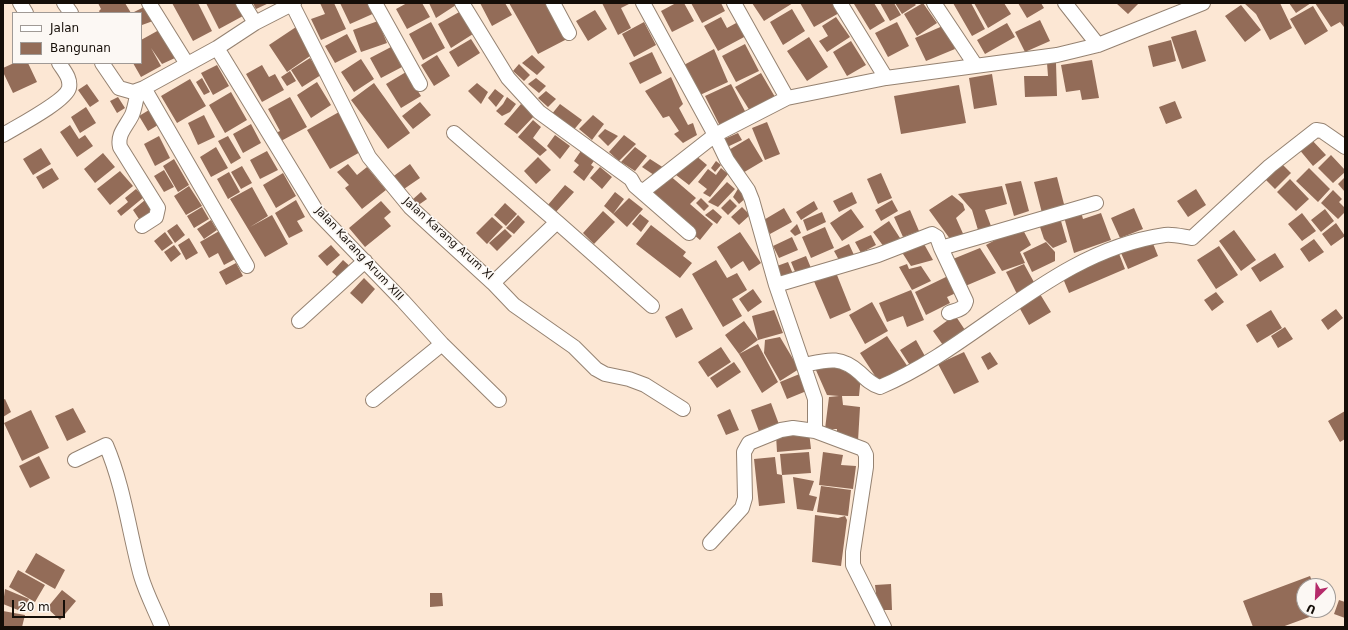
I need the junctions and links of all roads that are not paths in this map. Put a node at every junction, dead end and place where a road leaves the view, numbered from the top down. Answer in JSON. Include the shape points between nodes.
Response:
{"nodes":[{"id":1,"x":20,"y":3,"type":"edge"},
{"id":2,"x":64,"y":3,"type":"edge"},
{"id":3,"x":149,"y":3,"type":"edge"},
{"id":4,"x":243,"y":3,"type":"edge"},
{"id":5,"x":293,"y":3,"type":"edge"},
{"id":6,"x":375,"y":3,"type":"edge"},
{"id":7,"x":462,"y":3,"type":"edge"},
{"id":8,"x":552,"y":3,"type":"edge"},
{"id":9,"x":643,"y":3,"type":"edge"},
{"id":10,"x":734,"y":3,"type":"edge"},
{"id":11,"x":840,"y":3,"type":"edge"},
{"id":12,"x":934,"y":3,"type":"edge"},
{"id":13,"x":1065,"y":3,"type":"edge"},
{"id":14,"x":1203,"y":3,"type":"edge"},
{"id":15,"x":25,"y":12,"type":"edge"},
{"id":16,"x":70,"y":12,"type":"edge"},
{"id":17,"x":255,"y":23,"type":"junction"},
{"id":18,"x":569,"y":33,"type":"dead end"},
{"id":19,"x":1098,"y":45,"type":"junction"},
{"id":20,"x":217,"y":48,"type":"junction"},
{"id":21,"x":60,"y":64,"type":"edge"},
{"id":22,"x":103,"y":64,"type":"edge"},
{"id":23,"x":187,"y":64,"type":"junction"},
{"id":24,"x":976,"y":66,"type":"junction"},
{"id":25,"x":886,"y":78,"type":"junction"},
{"id":26,"x":420,"y":84,"type":"dead end"},
{"id":27,"x":141,"y":89,"type":"junction"},
{"id":28,"x":787,"y":98,"type":"junction"},
{"id":29,"x":454,"y":133,"type":"dead end"},
{"id":30,"x":3,"y":135,"type":"edge"},
{"id":31,"x":715,"y":135,"type":"junction"},
{"id":32,"x":1345,"y":147,"type":"edge"},
{"id":33,"x":641,"y":190,"type":"junction"},
{"id":34,"x":1096,"y":203,"type":"dead end"},
{"id":35,"x":557,"y":222,"type":"junction"},
{"id":36,"x":142,"y":226,"type":"dead end"},
{"id":37,"x":689,"y":233,"type":"dead end"},
{"id":38,"x":941,"y":248,"type":"junction"},
{"id":39,"x":365,"y":261,"type":"junction"},
{"id":40,"x":247,"y":266,"type":"dead end"},
{"id":41,"x":493,"y":283,"type":"junction"},
{"id":42,"x":776,"y":285,"type":"junction"},
{"id":43,"x":652,"y":306,"type":"dead end"},
{"id":44,"x":949,"y":313,"type":"dead end"},
{"id":45,"x":299,"y":321,"type":"dead end"},
{"id":46,"x":442,"y":344,"type":"junction"},
{"id":47,"x":804,"y":365,"type":"junction"},
{"id":48,"x":373,"y":400,"type":"dead end"},
{"id":49,"x":500,"y":400,"type":"dead end"},
{"id":50,"x":683,"y":409,"type":"dead end"},
{"id":51,"x":815,"y":431,"type":"junction"},
{"id":52,"x":75,"y":460,"type":"dead end"},
{"id":53,"x":710,"y":543,"type":"dead end"},
{"id":54,"x":162,"y":627,"type":"edge"},
{"id":55,"x":884,"y":627,"type":"edge"}],
"edges":[{"from":1,"to":15,"type":"street"},
{"from":2,"to":16,"type":"street"},
{"from":3,"to":23,"type":"street"},
{"from":4,"to":17,"type":"street"},
{"from":5,"to":17,"type":"street"},
{"from":5,"to":41,"type":"street","name":"Jalan Karang Arum XI","via":[[369,157],[410,207]]},
{"from":6,"to":26,"type":"street"},
{"from":7,"to":33,"type":"street","via":[[508,78],[539,112],[631,179]]},
{"from":8,"to":18,"type":"street"},
{"from":9,"to":31,"type":"street"},
{"from":10,"to":28,"type":"street"},
{"from":11,"to":25,"type":"street"},
{"from":12,"to":24,"type":"street"},
{"from":13,"to":19,"type":"street"},
{"from":14,"to":19,"type":"street"},
{"from":17,"to":20,"type":"street"},
{"from":19,"to":24,"type":"street","via":[[1057,55]]},
{"from":20,"to":23,"type":"street"},
{"from":20,"to":39,"type":"street","name":"Jalan Karang Arum XIII","via":[[317,212]]},
{"from":21,"to":30,"type":"street","via":[[69,79],[69,89],[62,99]]},
{"from":22,"to":27,"type":"street","via":[[116,86],[129,91]]},
{"from":23,"to":27,"type":"street"},
{"from":24,"to":25,"type":"street"},
{"from":25,"to":28,"type":"street"},
{"from":27,"to":36,"type":"street","via":[[119,141],[120,147],[158,208],[156,217]]},
{"from":27,"to":40,"type":"street"},
{"from":28,"to":31,"type":"street"},
{"from":29,"to":35,"type":"street"},
{"from":31,"to":33,"type":"street","via":[[646,189]]},
{"from":31,"to":42,"type":"street","via":[[727,160],[748,190]]},
{"from":32,"to":47,"type":"street","via":[[1322,131],[1316,130],[1270,166],[1192,238],[1167,235],[1098,255],[1042,285],[928,364],[880,388],[852,366],[838,360]]},
{"from":33,"to":37,"type":"street"},
{"from":34,"to":38,"type":"street"},
{"from":35,"to":41,"type":"street","name":"Jalan Karang Arum XI"},
{"from":35,"to":43,"type":"street"},
{"from":38,"to":42,"type":"street","via":[[937,237],[932,234],[878,255]]},
{"from":38,"to":44,"type":"street","via":[[966,301],[961,309]]},
{"from":39,"to":45,"type":"street"},
{"from":39,"to":46,"type":"street","name":"Jalan Karang Arum XIII"},
{"from":41,"to":50,"type":"street","via":[[514,305],[574,347],[596,369],[645,385]]},
{"from":42,"to":47,"type":"street"},
{"from":46,"to":48,"type":"street"},
{"from":46,"to":49,"type":"street","name":"Jalan Karang Arum XIII"},
{"from":47,"to":51,"type":"street","via":[[815,399]]},
{"from":51,"to":53,"type":"street","via":[[793,428],[781,430],[761,437],[746,447],[745,498],[742,508]]},
{"from":51,"to":55,"type":"street","via":[[863,449],[866,455],[853,565]]},
{"from":52,"to":54,"type":"street","via":[[106,445],[113,461],[142,577]]}]}
